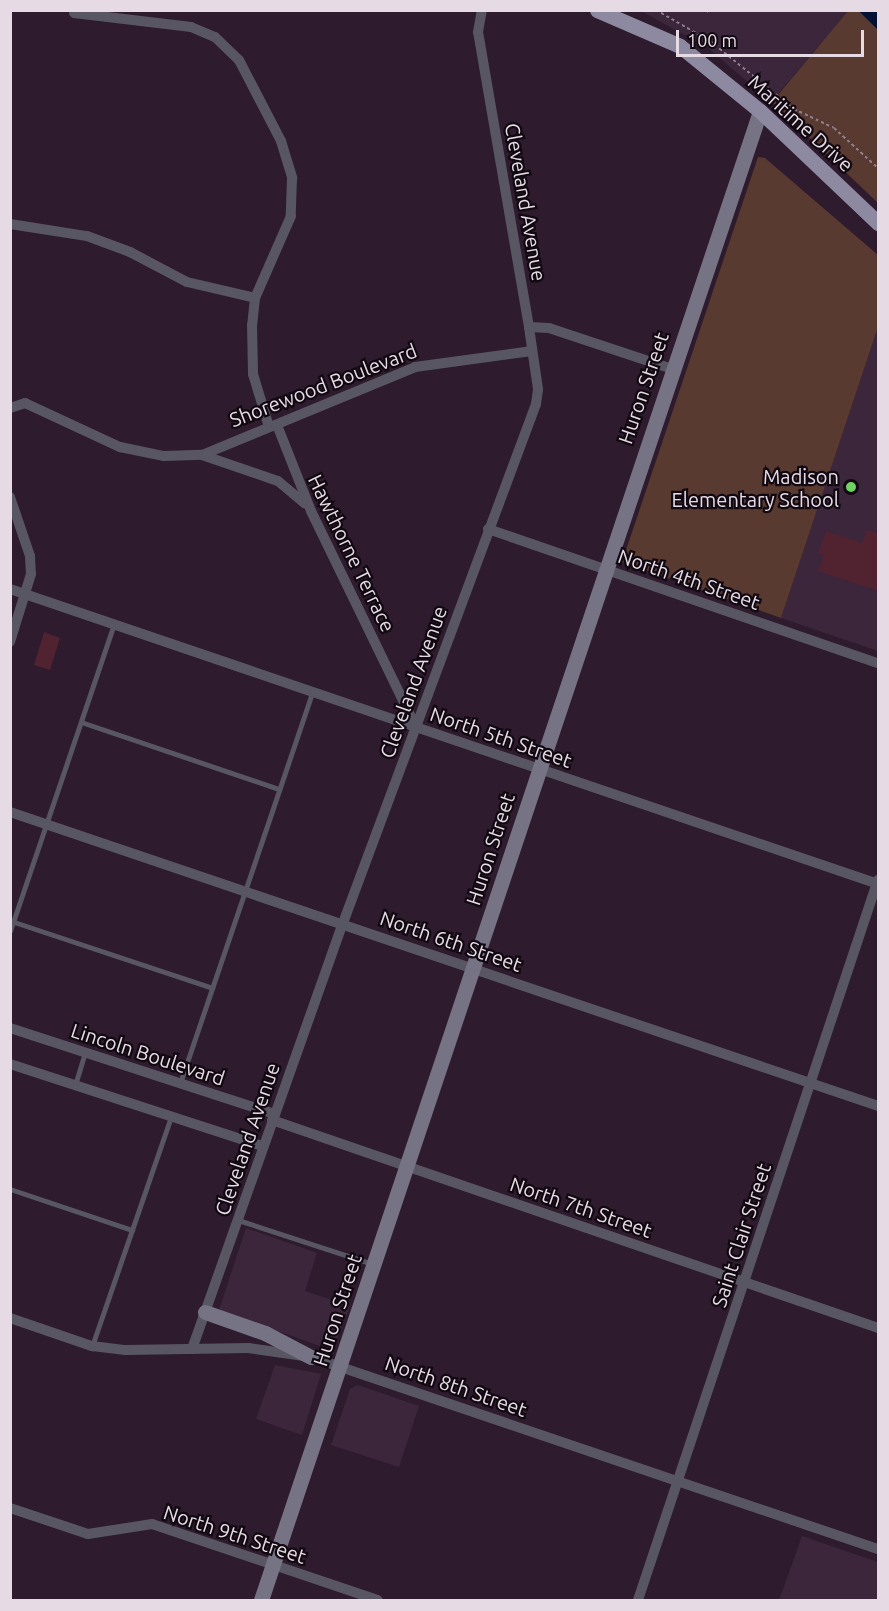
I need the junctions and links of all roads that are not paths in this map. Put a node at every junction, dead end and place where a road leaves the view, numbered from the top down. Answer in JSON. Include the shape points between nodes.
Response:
{"nodes":[{"id":1,"x":482,"y":10,"type":"edge"},
{"id":2,"x":597,"y":10,"type":"edge"},
{"id":3,"x":74,"y":13,"type":"dead end"},
{"id":4,"x":760,"y":111,"type":"junction"},
{"id":5,"x":879,"y":223,"type":"edge"},
{"id":6,"x":10,"y":224,"type":"edge"},
{"id":7,"x":255,"y":298,"type":"junction"},
{"id":8,"x":529,"y":327,"type":"junction"},
{"id":9,"x":532,"y":351,"type":"junction"},
{"id":10,"x":672,"y":369,"type":"junction"},
{"id":11,"x":10,"y":408,"type":"edge"},
{"id":12,"x":273,"y":426,"type":"junction"},
{"id":13,"x":202,"y":455,"type":"junction"},
{"id":14,"x":10,"y":496,"type":"edge"},
{"id":15,"x":311,"y":511,"type":"junction"},
{"id":16,"x":488,"y":529,"type":"junction"},
{"id":17,"x":604,"y":569,"type":"junction"},
{"id":18,"x":10,"y":589,"type":"edge"},
{"id":19,"x":26,"y":595,"type":"junction"},
{"id":20,"x":114,"y":624,"type":"junction"},
{"id":21,"x":10,"y":642,"type":"edge"},
{"id":22,"x":879,"y":663,"type":"edge"},
{"id":23,"x":312,"y":692,"type":"junction"},
{"id":24,"x":81,"y":722,"type":"junction"},
{"id":25,"x":416,"y":727,"type":"junction"},
{"id":26,"x":538,"y":768,"type":"junction"},
{"id":27,"x":279,"y":789,"type":"junction"},
{"id":28,"x":10,"y":812,"type":"edge"},
{"id":29,"x":46,"y":824,"type":"junction"},
{"id":30,"x":878,"y":883,"type":"edge"},
{"id":31,"x":244,"y":890,"type":"junction"},
{"id":32,"x":14,"y":922,"type":"junction"},
{"id":33,"x":343,"y":923,"type":"junction"},
{"id":34,"x":10,"y":931,"type":"edge"},
{"id":35,"x":473,"y":968,"type":"junction"},
{"id":36,"x":212,"y":988,"type":"junction"},
{"id":37,"x":10,"y":1028,"type":"edge"},
{"id":38,"x":85,"y":1052,"type":"junction"},
{"id":39,"x":10,"y":1064,"type":"edge"},
{"id":40,"x":180,"y":1083,"type":"junction"},
{"id":41,"x":810,"y":1083,"type":"junction"},
{"id":42,"x":75,"y":1085,"type":"junction"},
{"id":43,"x":879,"y":1106,"type":"edge"},
{"id":44,"x":171,"y":1116,"type":"junction"},
{"id":45,"x":273,"y":1117,"type":"junction"},
{"id":46,"x":263,"y":1146,"type":"junction"},
{"id":47,"x":407,"y":1167,"type":"junction"},
{"id":48,"x":10,"y":1189,"type":"edge"},
{"id":49,"x":237,"y":1220,"type":"junction"},
{"id":50,"x":132,"y":1230,"type":"junction"},
{"id":51,"x":374,"y":1264,"type":"junction"},
{"id":52,"x":744,"y":1282,"type":"junction"},
{"id":53,"x":205,"y":1312,"type":"junction"},
{"id":54,"x":10,"y":1318,"type":"edge"},
{"id":55,"x":879,"y":1328,"type":"edge"},
{"id":56,"x":92,"y":1346,"type":"junction"},
{"id":57,"x":192,"y":1348,"type":"junction"},
{"id":58,"x":311,"y":1357,"type":"junction"},
{"id":59,"x":340,"y":1366,"type":"junction"},
{"id":60,"x":679,"y":1481,"type":"junction"},
{"id":61,"x":10,"y":1508,"type":"edge"},
{"id":62,"x":879,"y":1549,"type":"edge"},
{"id":63,"x":273,"y":1564,"type":"junction"},
{"id":64,"x":261,"y":1600,"type":"edge"},
{"id":65,"x":378,"y":1600,"type":"edge"},
{"id":66,"x":638,"y":1600,"type":"edge"}],
"edges":[{"from":1,"to":8,"type":"street","name":"Cleveland Avenue","via":[[477,32]]},
{"from":2,"to":4,"type":"main road","name":"Maritime Drive","via":[[680,46]]},
{"from":3,"to":7,"type":"street","name":"Hawthorne Terrace","via":[[191,27],[215,37],[239,60],[281,141],[292,178],[287,234]]},
{"from":4,"to":5,"type":"main road","name":"Maritime Drive"},
{"from":4,"to":10,"type":"street","name":"Huron Street"},
{"from":6,"to":7,"type":"street","via":[[87,236],[130,252],[187,282]]},
{"from":7,"to":12,"type":"street","name":"Hawthorne Terrace","via":[[253,374]]},
{"from":8,"to":9,"type":"street","name":"Cleveland Avenue"},
{"from":8,"to":10,"type":"street","via":[[549,328]]},
{"from":9,"to":12,"type":"street","name":"Shorewood Boulevard","via":[[415,367]]},
{"from":9,"to":16,"type":"street","name":"Cleveland Avenue","via":[[538,389],[536,404]]},
{"from":10,"to":17,"type":"street","name":"Huron Street"},
{"from":11,"to":13,"type":"street","name":"Shorewood Boulevard","via":[[26,403],[120,447],[164,456]]},
{"from":12,"to":13,"type":"street","name":"Shorewood Boulevard"},
{"from":12,"to":15,"type":"street","name":"Hawthorne Terrace"},
{"from":13,"to":15,"type":"street","name":"Shorewood Boulevard","via":[[278,482]]},
{"from":14,"to":19,"type":"street","via":[[30,556]]},
{"from":15,"to":25,"type":"street","name":"Hawthorne Terrace"},
{"from":16,"to":17,"type":"street","name":"North 4th Street"},
{"from":16,"to":25,"type":"street","name":"Cleveland Avenue"},
{"from":17,"to":22,"type":"street","name":"North 4th Street"},
{"from":17,"to":26,"type":"street","name":"Huron Street"},
{"from":18,"to":19,"type":"street","name":"North 5th Street"},
{"from":19,"to":20,"type":"street","name":"North 5th Street"},
{"from":19,"to":21,"type":"street"},
{"from":20,"to":23,"type":"street","name":"North 5th Street"},
{"from":20,"to":24,"type":"lane"},
{"from":23,"to":25,"type":"street","name":"North 5th Street"},
{"from":23,"to":27,"type":"lane"},
{"from":24,"to":27,"type":"lane"},
{"from":24,"to":29,"type":"lane"},
{"from":25,"to":26,"type":"street","name":"North 5th Street"},
{"from":25,"to":33,"type":"street","name":"Cleveland Avenue"},
{"from":26,"to":30,"type":"street","name":"North 5th Street"},
{"from":26,"to":35,"type":"street","name":"Huron Street"},
{"from":27,"to":31,"type":"lane"},
{"from":28,"to":29,"type":"street","name":"North 6th Street"},
{"from":29,"to":31,"type":"street","name":"North 6th Street"},
{"from":29,"to":32,"type":"lane"},
{"from":30,"to":41,"type":"street","name":"Saint Clair Street"},
{"from":31,"to":33,"type":"street","name":"North 6th Street"},
{"from":31,"to":36,"type":"lane"},
{"from":32,"to":34,"type":"lane"},
{"from":32,"to":36,"type":"lane"},
{"from":33,"to":35,"type":"street","name":"North 6th Street"},
{"from":33,"to":45,"type":"street","name":"Cleveland Avenue"},
{"from":35,"to":41,"type":"street","name":"North 6th Street"},
{"from":35,"to":47,"type":"street","name":"Huron Street"},
{"from":36,"to":40,"type":"lane"},
{"from":37,"to":38,"type":"street","name":"Lincoln Boulevard"},
{"from":38,"to":40,"type":"street","name":"Lincoln Boulevard"},
{"from":38,"to":42,"type":"lane"},
{"from":39,"to":42,"type":"street"},
{"from":40,"to":45,"type":"street","name":"Lincoln Boulevard"},
{"from":41,"to":43,"type":"street","name":"North 6th Street"},
{"from":41,"to":52,"type":"street","name":"Saint Clair Street"},
{"from":42,"to":44,"type":"street"},
{"from":44,"to":46,"type":"street"},
{"from":44,"to":50,"type":"lane"},
{"from":45,"to":46,"type":"street","name":"Cleveland Avenue"},
{"from":45,"to":47,"type":"street","name":"North 7th Street"},
{"from":46,"to":49,"type":"street","name":"Cleveland Avenue"},
{"from":47,"to":51,"type":"street","name":"Huron Street"},
{"from":47,"to":52,"type":"street","name":"North 7th Street"},
{"from":48,"to":50,"type":"lane"},
{"from":49,"to":51,"type":"lane"},
{"from":49,"to":53,"type":"street","name":"Cleveland Avenue"},
{"from":50,"to":56,"type":"lane"},
{"from":51,"to":59,"type":"street","name":"Huron Street"},
{"from":52,"to":55,"type":"street","name":"North 7th Street"},
{"from":52,"to":60,"type":"street","name":"Saint Clair Street"},
{"from":53,"to":57,"type":"street","name":"Cleveland Avenue"},
{"from":53,"to":58,"type":"street","via":[[264,1333]]},
{"from":54,"to":56,"type":"street","name":"North 8th Street"},
{"from":56,"to":57,"type":"street","name":"North 8th Street","via":[[126,1350]]},
{"from":57,"to":58,"type":"street","name":"North 8th Street","via":[[248,1348]]},
{"from":58,"to":59,"type":"street","name":"North 8th Street"},
{"from":59,"to":60,"type":"street","name":"North 8th Street"},
{"from":59,"to":63,"type":"street","name":"Huron Street"},
{"from":60,"to":62,"type":"street","name":"North 8th Street"},
{"from":60,"to":66,"type":"street","name":"Saint Clair Street"},
{"from":61,"to":63,"type":"street","name":"North 9th Street","via":[[88,1534],[152,1524]]},
{"from":63,"to":64,"type":"street","name":"Huron Street"},
{"from":63,"to":65,"type":"street","name":"North 9th Street"}]}
